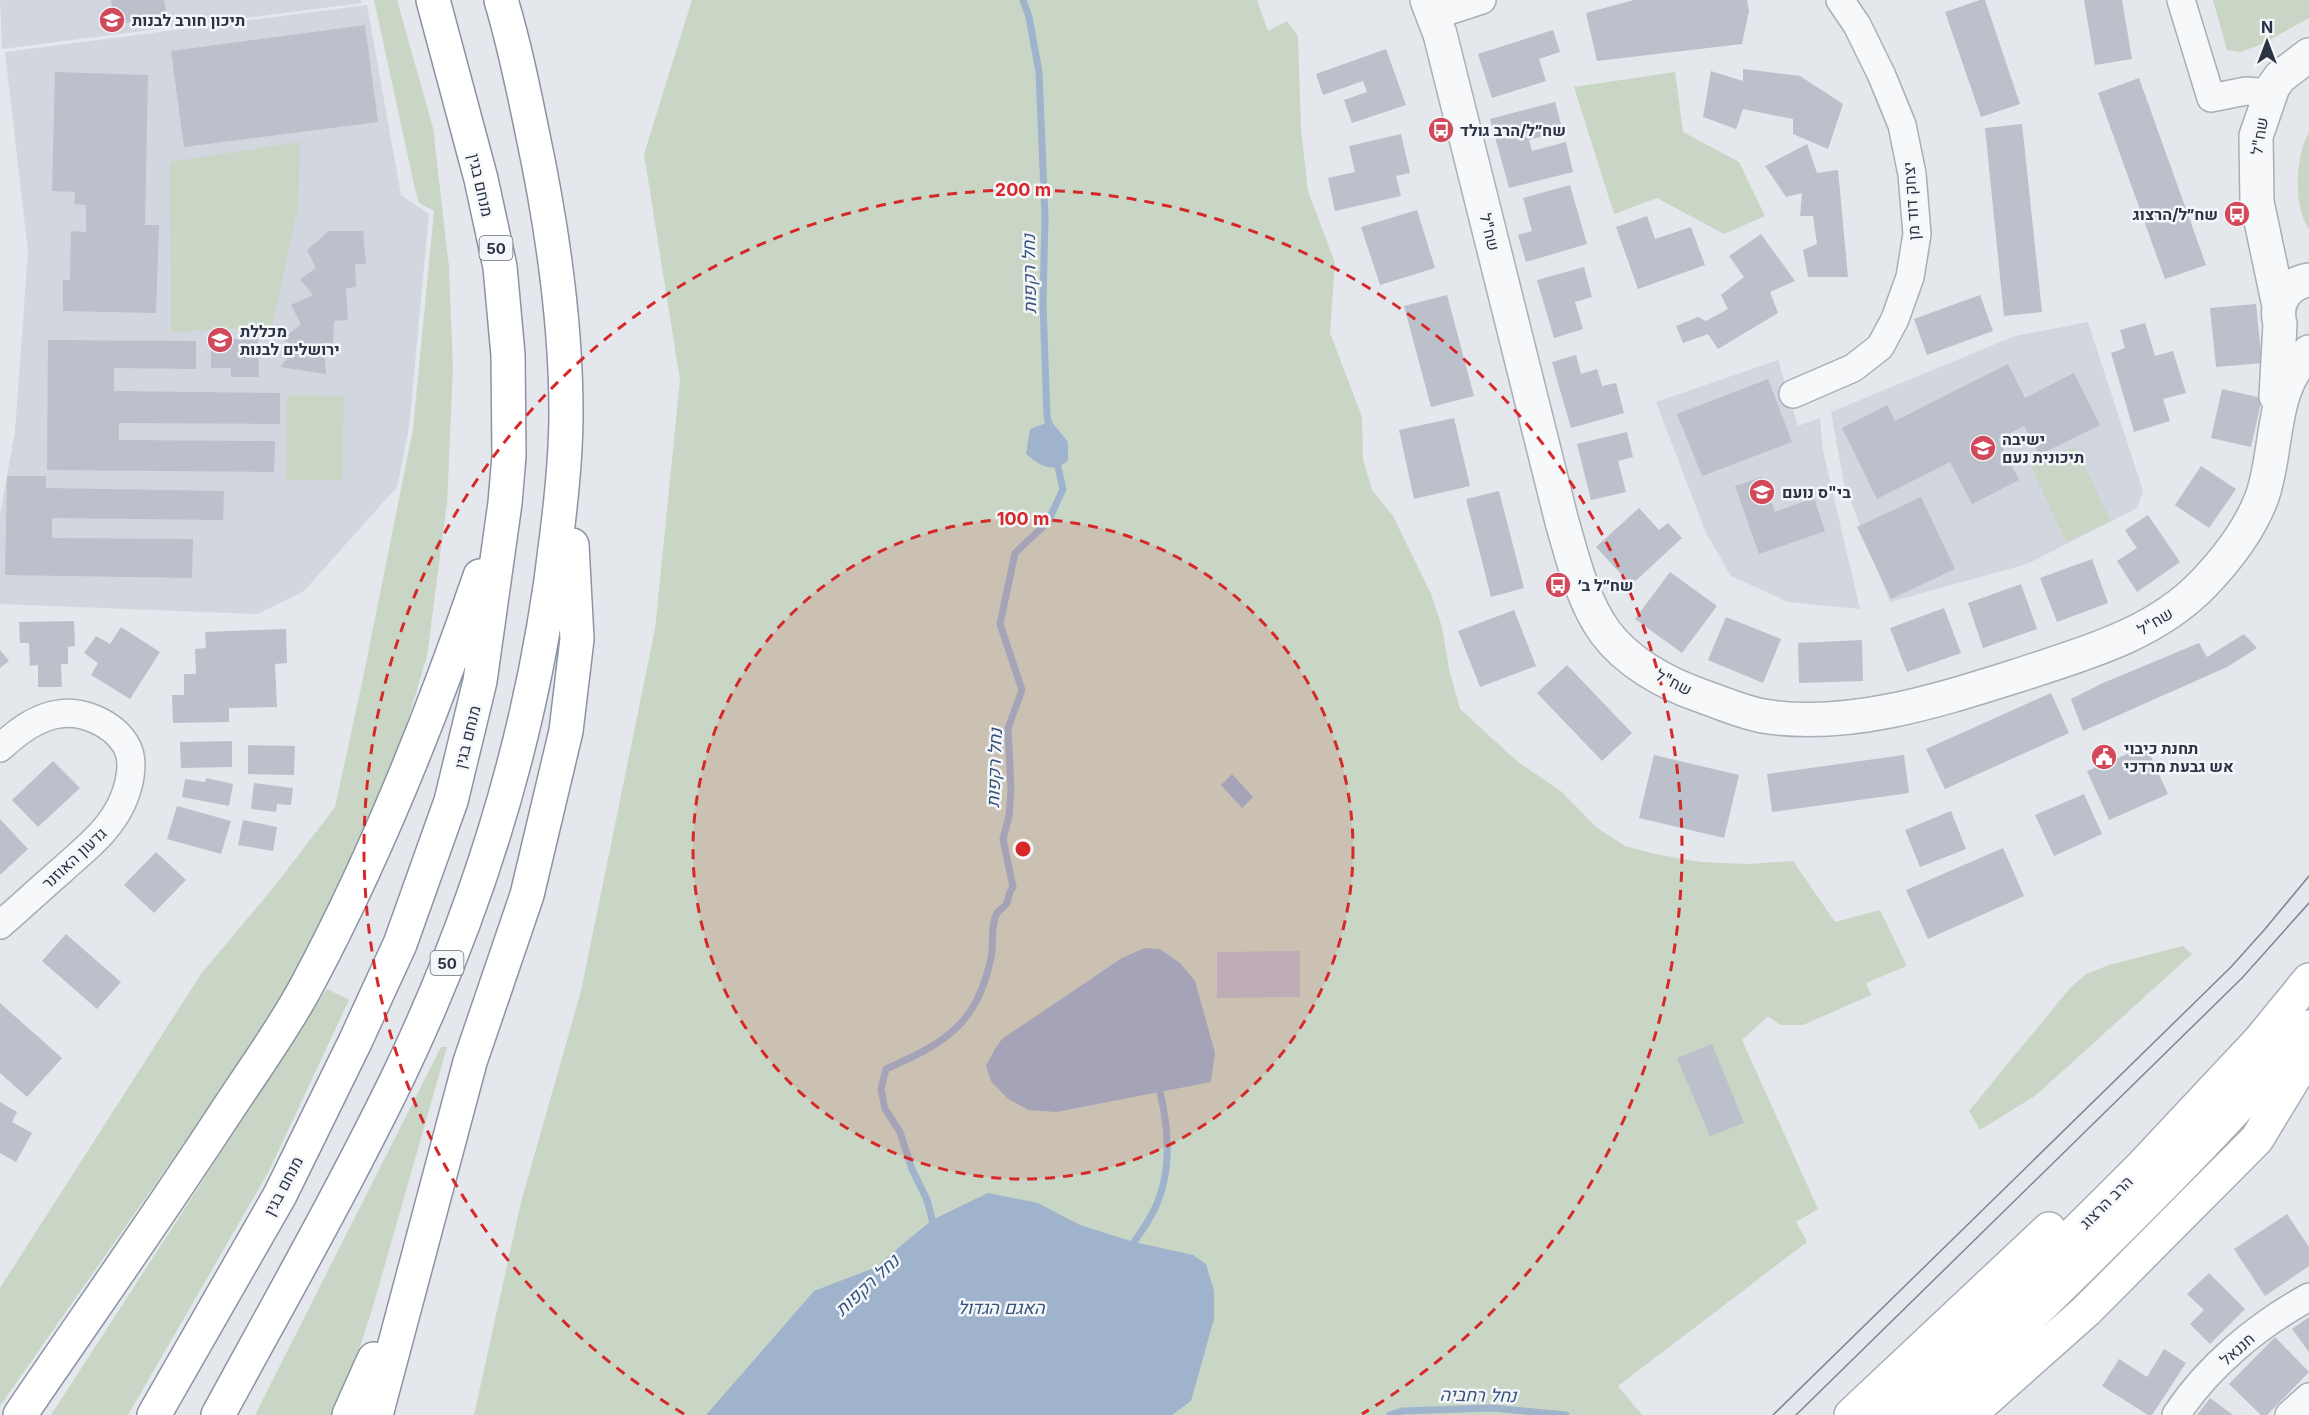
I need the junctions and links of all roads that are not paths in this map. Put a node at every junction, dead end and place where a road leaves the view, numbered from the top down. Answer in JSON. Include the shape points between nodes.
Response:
{"nodes":[{"id":1,"x":434,"y":0,"type":"edge"},
{"id":2,"x":501,"y":0,"type":"edge"},
{"id":3,"x":1482,"y":0,"type":"edge"},
{"id":4,"x":1840,"y":0,"type":"edge"},
{"id":5,"x":2181,"y":0,"type":"edge"},
{"id":6,"x":1430,"y":8,"type":"edge"},
{"id":7,"x":2305,"y":60,"type":"edge"},
{"id":8,"x":2270,"y":93,"type":"junction"},
{"id":9,"x":2260,"y":221,"type":"junction"},
{"id":10,"x":2309,"y":279,"type":"edge"},
{"id":11,"x":2279,"y":315,"type":"junction"},
{"id":12,"x":2309,"y":346,"type":"edge"},
{"id":13,"x":2309,"y":352,"type":"edge"},
{"id":14,"x":1793,"y":394,"type":"dead end"},
{"id":15,"x":2276,"y":425,"type":"junction"},
{"id":16,"x":564,"y":471,"type":"junction"},
{"id":17,"x":505,"y":503,"type":"junction"},
{"id":18,"x":0,"y":748,"type":"edge"},
{"id":19,"x":0,"y":925,"type":"edge"},
{"id":20,"x":2309,"y":980,"type":"edge"},
{"id":21,"x":2309,"y":1027,"type":"edge"},
{"id":22,"x":2260,"y":1040,"type":"junction"},
{"id":23,"x":2309,"y":1053,"type":"edge"},
{"id":24,"x":414,"y":1271,"type":"junction"},
{"id":25,"x":2309,"y":1297,"type":"edge"},
{"id":26,"x":2309,"y":1397,"type":"edge"},
{"id":27,"x":20,"y":1415,"type":"edge"},
{"id":28,"x":154,"y":1415,"type":"edge"},
{"id":29,"x":218,"y":1415,"type":"edge"},
{"id":30,"x":349,"y":1415,"type":"edge"},
{"id":31,"x":375,"y":1415,"type":"edge"},
{"id":32,"x":1851,"y":1415,"type":"edge"},
{"id":33,"x":1892,"y":1415,"type":"edge"},
{"id":34,"x":1930,"y":1415,"type":"edge"},
{"id":35,"x":1969,"y":1415,"type":"edge"},
{"id":36,"x":2176,"y":1415,"type":"edge"},
{"id":37,"x":2289,"y":1415,"type":"edge"}],
"edges":[{"from":1,"to":17,"type":"main road","name":"מנחם בגין","number":"50","via":[[500,267],[508,355],[509,456]]},
{"from":2,"to":16,"type":"main road","number":"50","via":[[544,189],[560,284],[566,413]]},
{"from":3,"to":6,"type":"street"},
{"from":4,"to":14,"type":"street","name":"יצחק דוד מן","via":[[1857,25],[1902,125],[1912,174],[1917,234],[1910,278],[1880,346],[1853,368]]},
{"from":5,"to":8,"type":"street","via":[[2211,98],[2246,91]]},
{"from":6,"to":15,"type":"street","name":"שח\"ל","via":[[1579,578],[1606,632],[1629,657],[1676,687],[1761,716],[1838,720],[1887,712],[1998,682],[2131,635],[2175,610],[2223,562],[2246,529],[2271,464]]},
{"from":7,"to":8,"type":"street","name":"שח\"ל","via":[[2280,77]]},
{"from":8,"to":9,"type":"street","name":"שח\"ל","via":[[2256,136]]},
{"from":9,"to":10,"type":"street","name":"שח\"ל","via":[[2284,257]]},
{"from":9,"to":11,"type":"street","name":"שח\"ל"},
{"from":10,"to":11,"type":"street","via":[[2287,290]]},
{"from":11,"to":12,"type":"street","via":[[2290,339]]},
{"from":11,"to":15,"type":"street","name":"שח\"ל"},
{"from":13,"to":15,"type":"street","name":"שח\"ל","via":[[2286,384]]},
{"from":16,"to":24,"type":"main road","via":[[577,639],[566,731],[527,895],[470,1062]]},
{"from":16,"to":29,"type":"main road","number":"50","via":[[550,602],[521,744],[484,864],[399,1075]]},
{"from":17,"to":27,"type":"main road","via":[[431,713],[349,904],[306,987],[200,1153]]},
{"from":17,"to":28,"type":"main road","name":"מנחם בגין","number":"50","via":[[480,681],[451,801],[400,944],[280,1195]]},
{"from":18,"to":19,"type":"street","name":"גדעון האוזנר","via":[[33,723],[57,714],[75,713],[95,719],[113,731],[126,746],[130,761],[130,779],[112,822]]},
{"from":20,"to":22,"type":"main road","name":"הרב הרצוג"},
{"from":21,"to":34,"type":"main road","name":"הרב הרצוג","via":[[2168,1179]]},
{"from":22,"to":32,"type":"main road","via":[[2184,1101]]},
{"from":22,"to":33,"type":"main road","name":"הרב הרצוג","via":[[2141,1167]]},
{"from":23,"to":35,"type":"main road","via":[[2257,1139],[2086,1311]]},
{"from":24,"to":30,"type":"main road"},
{"from":24,"to":31,"type":"main road"},
{"from":25,"to":36,"type":"street","name":"חננאל","via":[[2257,1331],[2219,1364]]},
{"from":26,"to":37,"type":"street"}]}
